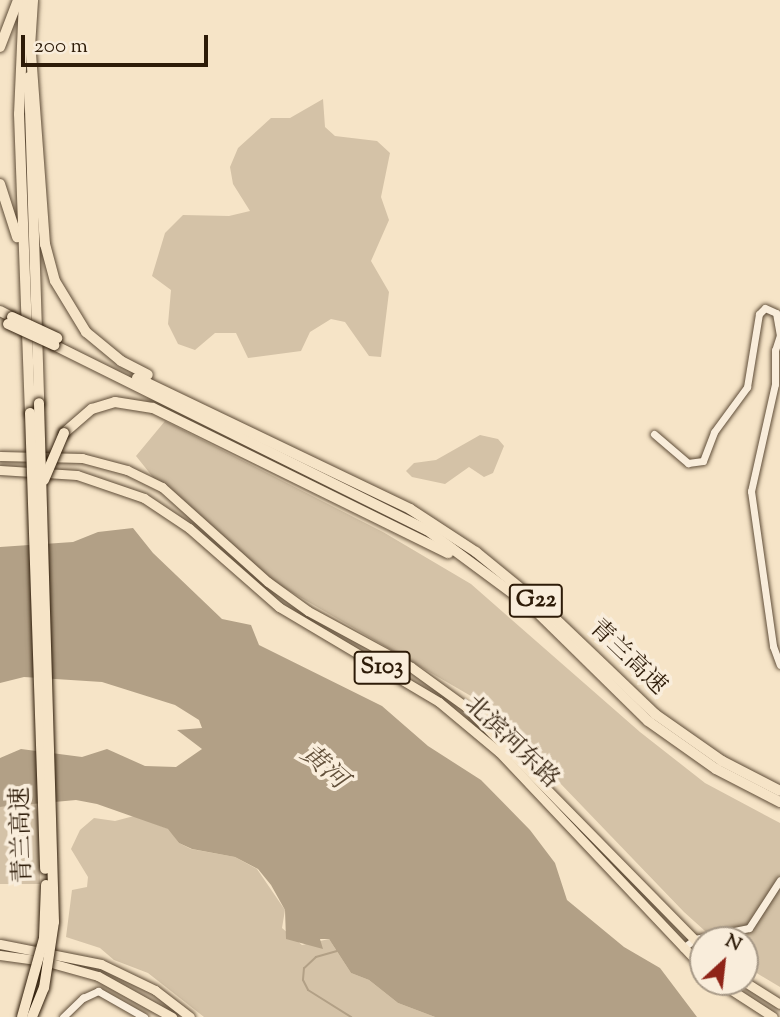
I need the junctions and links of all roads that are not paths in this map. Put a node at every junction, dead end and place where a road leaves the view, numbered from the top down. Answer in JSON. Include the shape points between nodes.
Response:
{"nodes":[{"id":1,"x":18,"y":0,"type":"edge"},
{"id":2,"x":24,"y":0,"type":"edge"},
{"id":3,"x":33,"y":0,"type":"edge"},
{"id":4,"x":30,"y":40,"type":"junction"},
{"id":5,"x":0,"y":47,"type":"edge"},
{"id":6,"x":0,"y":184,"type":"edge"},
{"id":7,"x":0,"y":311,"type":"edge"},
{"id":8,"x":26,"y":311,"type":"junction"},
{"id":9,"x":7,"y":320,"type":"edge"},
{"id":10,"x":55,"y":342,"type":"junction"},
{"id":11,"x":654,"y":434,"type":"dead end"},
{"id":12,"x":271,"y":441,"type":"junction"},
{"id":13,"x":0,"y":456,"type":"edge"},
{"id":14,"x":0,"y":470,"type":"edge"},
{"id":15,"x":40,"y":500,"type":"junction"},
{"id":16,"x":490,"y":576,"type":"junction"},
{"id":17,"x":780,"y":666,"type":"edge"},
{"id":18,"x":780,"y":791,"type":"edge"},
{"id":19,"x":780,"y":802,"type":"edge"},
{"id":20,"x":780,"y":880,"type":"edge"},
{"id":21,"x":750,"y":926,"type":"edge"},
{"id":22,"x":689,"y":933,"type":"edge"},
{"id":23,"x":689,"y":943,"type":"edge"},
{"id":24,"x":0,"y":944,"type":"edge"},
{"id":25,"x":682,"y":948,"type":"junction"},
{"id":26,"x":0,"y":955,"type":"edge"},
{"id":27,"x":689,"y":955,"type":"edge"},
{"id":28,"x":759,"y":991,"type":"edge"},
{"id":29,"x":741,"y":996,"type":"edge"},
{"id":30,"x":780,"y":1004,"type":"edge"},
{"id":31,"x":22,"y":1017,"type":"edge"},
{"id":32,"x":32,"y":1017,"type":"edge"},
{"id":33,"x":63,"y":1017,"type":"edge"},
{"id":34,"x":144,"y":1017,"type":"edge"},
{"id":35,"x":172,"y":1017,"type":"edge"},
{"id":36,"x":190,"y":1017,"type":"edge"},
{"id":37,"x":773,"y":1017,"type":"edge"}],
"edges":[{"from":1,"to":5,"type":"highway"},
{"from":2,"to":8,"type":"highway","via":[[19,114]]},
{"from":3,"to":4,"type":"highway"},
{"from":4,"to":12,"type":"highway","via":[[45,244],[69,309],[86,332],[121,361]]},
{"from":4,"to":15,"type":"highway","bridge":true,"via":[[27,113]]},
{"from":6,"to":8,"type":"highway","via":[[17,235]]},
{"from":7,"to":9,"type":"highway"},
{"from":8,"to":31,"type":"highway","name":"青兰高速","bridge":true,"via":[[46,893],[44,938]]},
{"from":9,"to":10,"type":"highway","bridge":true},
{"from":10,"to":12,"type":"highway"},
{"from":10,"to":16,"type":"highway","via":[[394,511]]},
{"from":11,"to":17,"type":"street","via":[[688,463],[703,461],[714,432],[747,387],[759,314],[765,308],[776,313],[780,335],[775,384],[751,492],[773,646]]},
{"from":12,"to":18,"type":"highway","name":"青兰高速","number":"G22","via":[[410,509],[476,552],[541,605],[655,714],[722,761]]},
{"from":13,"to":22,"type":"main road","name":"北滨河东路","number":"S103","via":[[82,458],[127,470],[162,487],[268,582],[308,611],[411,667],[466,707]]},
{"from":14,"to":25,"type":"main road","name":"北滨河东路","number":"S103","via":[[77,475],[144,498],[189,528],[279,607],[439,702],[499,752]]},
{"from":15,"to":16,"type":"highway","bridge":true,"via":[[51,454],[64,433],[92,409],[115,402],[153,408],[405,529]]},
{"from":15,"to":32,"type":"highway","name":"青兰高速","bridge":true,"via":[[54,922],[44,988]]},
{"from":16,"to":19,"type":"highway","name":"青兰高速","number":"G22","via":[[535,611],[648,721],[716,769]]},
{"from":20,"to":21,"type":"street"},
{"from":23,"to":25,"type":"street"},
{"from":24,"to":36,"type":"main road","via":[[101,964],[155,990]]},
{"from":25,"to":27,"type":"main road","name":"北滨河东路","number":"S103"},
{"from":26,"to":35,"type":"main road","via":[[98,976]]},
{"from":28,"to":30,"type":"main road"},
{"from":29,"to":37,"type":"main road"},
{"from":33,"to":34,"type":"street","via":[[98,991]]}]}
